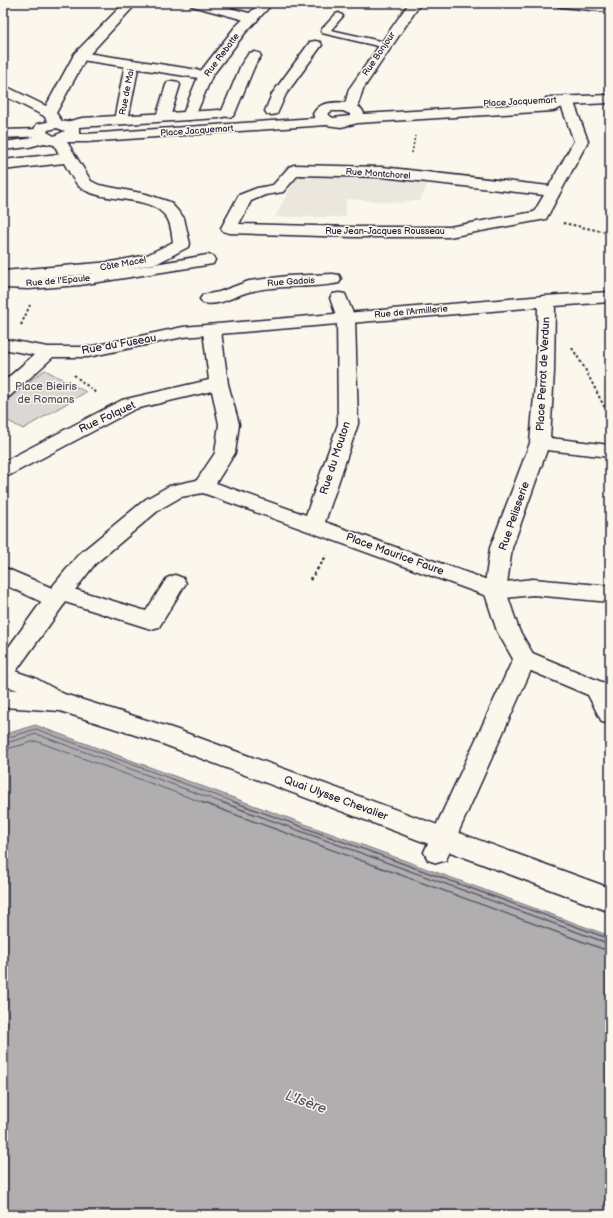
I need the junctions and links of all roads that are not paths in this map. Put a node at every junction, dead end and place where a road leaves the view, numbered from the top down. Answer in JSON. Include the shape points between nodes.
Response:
{"nodes":[{"id":1,"x":132,"y":3,"type":"edge"},
{"id":2,"x":196,"y":3,"type":"edge"},
{"id":3,"x":268,"y":3,"type":"edge"},
{"id":4,"x":414,"y":3,"type":"edge"},
{"id":5,"x":562,"y":3,"type":"edge"},
{"id":6,"x":610,"y":8,"type":"edge"},
{"id":7,"x":339,"y":16,"type":"dead end"},
{"id":8,"x":252,"y":18,"type":"junction"},
{"id":9,"x":315,"y":45,"type":"dead end"},
{"id":10,"x":386,"y":45,"type":"junction"},
{"id":11,"x":80,"y":56,"type":"junction"},
{"id":12,"x":254,"y":56,"type":"dead end"},
{"id":13,"x":132,"y":64,"type":"junction"},
{"id":14,"x":205,"y":75,"type":"junction"},
{"id":15,"x":173,"y":85,"type":"dead end"},
{"id":16,"x":3,"y":89,"type":"edge"},
{"id":17,"x":610,"y":99,"type":"edge"},
{"id":18,"x":566,"y":100,"type":"junction"},
{"id":19,"x":3,"y":103,"type":"edge"},
{"id":20,"x":272,"y":111,"type":"junction"},
{"id":21,"x":257,"y":112,"type":"dead end"},
{"id":22,"x":353,"y":112,"type":"junction"},
{"id":23,"x":242,"y":113,"type":"dead end"},
{"id":24,"x":228,"y":114,"type":"junction"},
{"id":25,"x":326,"y":115,"type":"junction"},
{"id":26,"x":189,"y":116,"type":"junction"},
{"id":27,"x":163,"y":117,"type":"junction"},
{"id":28,"x":121,"y":120,"type":"junction"},
{"id":29,"x":51,"y":129,"type":"junction"},
{"id":30,"x":3,"y":134,"type":"edge"},
{"id":31,"x":3,"y":146,"type":"edge"},
{"id":32,"x":68,"y":158,"type":"junction"},
{"id":33,"x":3,"y":165,"type":"edge"},
{"id":34,"x":553,"y":192,"type":"junction"},
{"id":35,"x":229,"y":228,"type":"joint"},
{"id":36,"x":207,"y":260,"type":"dead end"},
{"id":37,"x":3,"y":276,"type":"edge"},
{"id":38,"x":333,"y":279,"type":"dead end"},
{"id":39,"x":8,"y":285,"type":"edge"},
{"id":40,"x":610,"y":297,"type":"edge"},
{"id":41,"x":340,"y":298,"type":"dead end"},
{"id":42,"x":209,"y":299,"type":"dead end"},
{"id":43,"x":545,"y":304,"type":"junction"},
{"id":44,"x":346,"y":318,"type":"junction"},
{"id":45,"x":212,"y":331,"type":"junction"},
{"id":46,"x":8,"y":345,"type":"edge"},
{"id":47,"x":48,"y":352,"type":"junction"},
{"id":48,"x":219,"y":384,"type":"junction"},
{"id":49,"x":3,"y":392,"type":"edge"},
{"id":50,"x":540,"y":443,"type":"junction"},
{"id":51,"x":610,"y":451,"type":"edge"},
{"id":52,"x":3,"y":470,"type":"edge"},
{"id":53,"x":204,"y":486,"type":"junction"},
{"id":54,"x":313,"y":526,"type":"junction"},
{"id":55,"x":3,"y":575,"type":"edge"},
{"id":56,"x":175,"y":583,"type":"dead end"},
{"id":57,"x":495,"y":591,"type":"junction"},
{"id":58,"x":610,"y":594,"type":"edge"},
{"id":59,"x":58,"y":596,"type":"junction"},
{"id":60,"x":525,"y":659,"type":"junction"},
{"id":61,"x":3,"y":672,"type":"edge"},
{"id":62,"x":3,"y":676,"type":"edge"},
{"id":63,"x":3,"y":698,"type":"edge"},
{"id":64,"x":60,"y":702,"type":"junction"},
{"id":65,"x":610,"y":715,"type":"edge"},
{"id":66,"x":440,"y":845,"type":"junction"},
{"id":67,"x":610,"y":900,"type":"edge"}],
"edges":[{"from":1,"to":11,"type":"street"},
{"from":2,"to":8,"type":"street"},
{"from":3,"to":8,"type":"street","name":"Rue Rebatte"},
{"from":4,"to":10,"type":"street","name":"Rue Bonjour"},
{"from":5,"to":6,"type":"street"},
{"from":7,"to":10,"type":"lane","via":[[325,31]]},
{"from":8,"to":14,"type":"street","name":"Rue Rebatte"},
{"from":9,"to":20,"type":"street","via":[[279,94]]},
{"from":10,"to":22,"type":"street","name":"Rue Bonjour","via":[[356,89]]},
{"from":11,"to":13,"type":"street"},
{"from":11,"to":29,"type":"street"},
{"from":12,"to":24,"type":"street"},
{"from":13,"to":14,"type":"street"},
{"from":13,"to":28,"type":"street","name":"Rue de Mai"},
{"from":14,"to":26,"type":"street","name":"Rue Rebatte"},
{"from":15,"to":27,"type":"street"},
{"from":16,"to":29,"type":"street"},
{"from":17,"to":18,"type":"street","name":"Place Jacquemart"},
{"from":18,"to":22,"type":"street","name":"Place Jacquemart"},
{"from":18,"to":22,"type":"street","name":"Place Jacquemart","via":[[553,107],[418,115]]},
{"from":18,"to":34,"type":"street","via":[[581,141]]},
{"from":19,"to":29,"type":"street"},
{"from":20,"to":21,"type":"street","name":"Place Jacquemart"},
{"from":20,"to":25,"type":"street","name":"Place Jacquemart"},
{"from":22,"to":25,"type":"street","name":"Place Jacquemart","via":[[343,123]]},
{"from":23,"to":24,"type":"street","name":"Place Jacquemart"},
{"from":24,"to":26,"type":"street","name":"Place Jacquemart"},
{"from":25,"to":29,"type":"street","name":"Place Jacquemart","via":[[86,138]]},
{"from":26,"to":27,"type":"street","name":"Place Jacquemart"},
{"from":27,"to":28,"type":"street","name":"Place Jacquemart"},
{"from":28,"to":29,"type":"street","name":"Place Jacquemart","via":[[82,122]]},
{"from":29,"to":30,"type":"street"},
{"from":29,"to":31,"type":"street","via":[[30,143]]},
{"from":29,"to":32,"type":"street","name":"Côte Macel"},
{"from":32,"to":33,"type":"street"},
{"from":32,"to":37,"type":"street","name":"Côte Macel","via":[[85,184],[94,189],[164,205],[176,218],[182,244],[152,259],[111,267]]},
{"from":34,"to":35,"type":"street","name":"Rue Jean-Jacques Rousseau","via":[[540,216],[449,232]]},
{"from":34,"to":35,"type":"street","name":"Rue Montchorel","via":[[382,172],[294,170],[278,189],[262,191],[245,198]]},
{"from":36,"to":39,"type":"street","name":"Rue de l'Epaule","via":[[125,275]]},
{"from":38,"to":42,"type":"street","name":"Rue Gadois","via":[[249,286]]},
{"from":40,"to":43,"type":"street","name":"Rue de l'Armillerie"},
{"from":41,"to":44,"type":"street"},
{"from":43,"to":44,"type":"street","name":"Rue de l'Armillerie"},
{"from":43,"to":50,"type":"street","name":"Place Perrot de Verdun","via":[[545,372]]},
{"from":44,"to":45,"type":"street","name":"Rue de l'Armillerie"},
{"from":44,"to":54,"type":"street","name":"Rue du Mouton","via":[[348,424]]},
{"from":45,"to":47,"type":"street","name":"Rue du Fuseau","via":[[183,332],[88,352]]},
{"from":45,"to":48,"type":"street"},
{"from":46,"to":47,"type":"street","name":"Rue du Fuseau"},
{"from":47,"to":49,"type":"street"},
{"from":48,"to":52,"type":"street","name":"Rue Folquet","via":[[129,404]]},
{"from":48,"to":53,"type":"street","via":[[229,424],[225,453]]},
{"from":50,"to":51,"type":"street","name":"Place Perrot de Verdun"},
{"from":50,"to":57,"type":"street","name":"Rue Pelisserie","via":[[501,548]]},
{"from":53,"to":54,"type":"street","name":"Place Maurice Faure"},
{"from":53,"to":59,"type":"street","via":[[176,491],[153,504],[87,559]]},
{"from":54,"to":57,"type":"street","name":"Place Maurice Faure"},
{"from":55,"to":59,"type":"street"},
{"from":56,"to":59,"type":"street","via":[[151,621]]},
{"from":57,"to":58,"type":"street","via":[[533,587]]},
{"from":57,"to":60,"type":"street","via":[[508,632]]},
{"from":59,"to":61,"type":"street"},
{"from":60,"to":65,"type":"street","via":[[596,689]]},
{"from":60,"to":66,"type":"street"},
{"from":62,"to":64,"type":"street","name":"Quai Ulysse Chevalier","via":[[27,684]]},
{"from":63,"to":64,"type":"street","name":"Quai Ulysse Chevalier"},
{"from":64,"to":66,"type":"street","name":"Quai Ulysse Chevalier","via":[[167,736]]},
{"from":66,"to":67,"type":"street","name":"Quai Ulysse Chevalier"}]}
